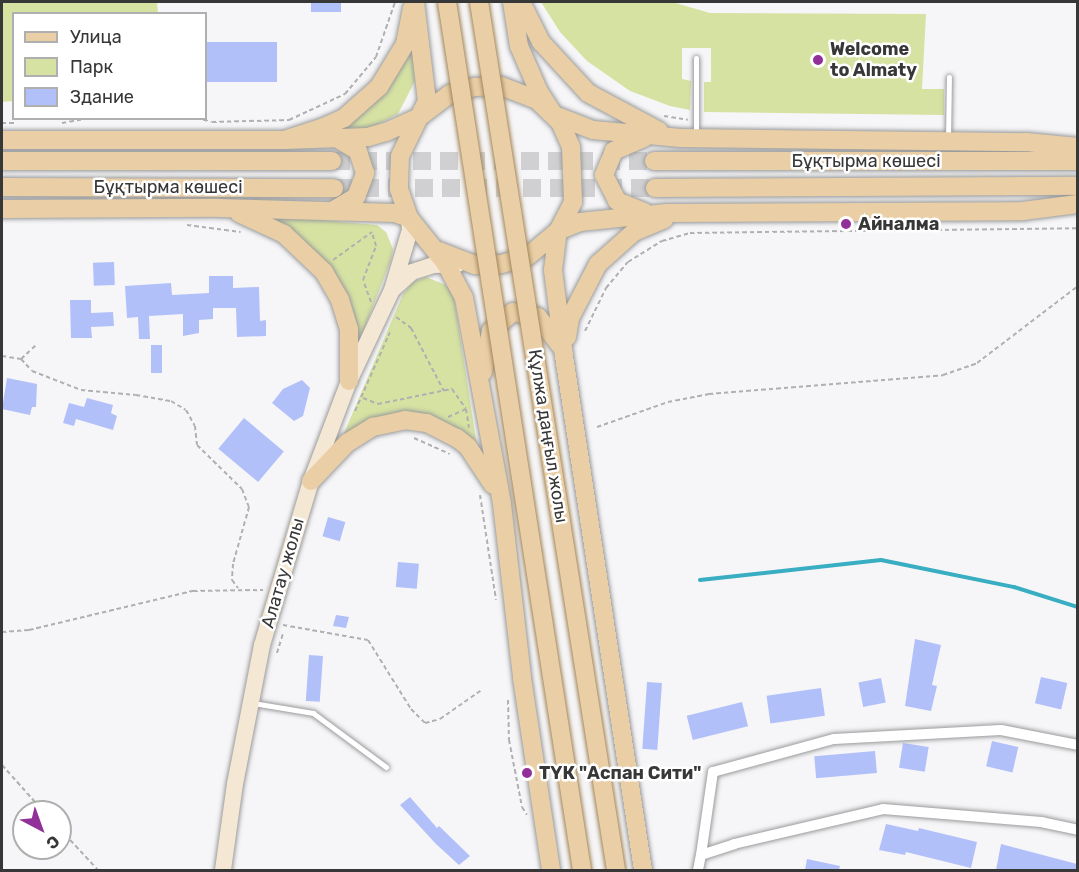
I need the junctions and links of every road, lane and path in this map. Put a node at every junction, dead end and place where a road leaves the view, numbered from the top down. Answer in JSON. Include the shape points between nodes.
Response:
{"nodes":[{"id":1,"x":395,"y":2,"type":"edge"},
{"id":2,"x":415,"y":2,"type":"edge"},
{"id":3,"x":447,"y":2,"type":"edge"},
{"id":4,"x":479,"y":2,"type":"edge"},
{"id":5,"x":512,"y":2,"type":"edge"},
{"id":6,"x":521,"y":2,"type":"edge"},
{"id":7,"x":696,"y":58,"type":"dead end"},
{"id":8,"x":950,"y":77,"type":"dead end"},
{"id":9,"x":654,"y":114,"type":"dead end"},
{"id":10,"x":554,"y":115,"type":"junction"},
{"id":11,"x":418,"y":118,"type":"junction"},
{"id":12,"x":79,"y":120,"type":"edge"},
{"id":13,"x":204,"y":120,"type":"edge"},
{"id":14,"x":54,"y":124,"type":"dead end"},
{"id":15,"x":685,"y":134,"type":"junction"},
{"id":16,"x":338,"y":139,"type":"junction"},
{"id":17,"x":2,"y":140,"type":"edge"},
{"id":18,"x":284,"y":140,"type":"junction"},
{"id":19,"x":948,"y":141,"type":"junction"},
{"id":20,"x":1077,"y":147,"type":"edge"},
{"id":21,"x":332,"y":160,"type":"tunnel mouth"},
{"id":22,"x":2,"y":161,"type":"edge"},
{"id":23,"x":654,"y":161,"type":"tunnel mouth"},
{"id":24,"x":1077,"y":161,"type":"edge"},
{"id":25,"x":1077,"y":186,"type":"edge"},
{"id":26,"x":2,"y":187,"type":"edge"},
{"id":27,"x":334,"y":188,"type":"tunnel mouth"},
{"id":28,"x":655,"y":188,"type":"tunnel mouth"},
{"id":29,"x":1077,"y":204,"type":"edge"},
{"id":30,"x":219,"y":208,"type":"junction"},
{"id":31,"x":2,"y":209,"type":"edge"},
{"id":32,"x":332,"y":211,"type":"junction"},
{"id":33,"x":688,"y":212,"type":"junction"},
{"id":34,"x":667,"y":213,"type":"junction"},
{"id":35,"x":409,"y":218,"type":"junction"},
{"id":36,"x":372,"y":222,"type":"dead end"},
{"id":37,"x":182,"y":225,"type":"dead end"},
{"id":38,"x":1077,"y":228,"type":"edge"},
{"id":39,"x":558,"y":231,"type":"junction"},
{"id":40,"x":372,"y":233,"type":"junction"},
{"id":41,"x":249,"y":234,"type":"dead end"},
{"id":42,"x":426,"y":241,"type":"junction"},
{"id":43,"x":446,"y":264,"type":"junction"},
{"id":44,"x":475,"y":265,"type":"junction"},
{"id":45,"x":321,"y":268,"type":"junction"},
{"id":46,"x":1077,"y":286,"type":"edge"},
{"id":47,"x":392,"y":290,"type":"junction"},
{"id":48,"x":376,"y":307,"type":"dead end"},
{"id":49,"x":389,"y":314,"type":"dead end"},
{"id":50,"x":396,"y":317,"type":"junction"},
{"id":51,"x":582,"y":341,"type":"dead end"},
{"id":52,"x":37,"y":344,"type":"dead end"},
{"id":53,"x":2,"y":356,"type":"edge"},
{"id":54,"x":21,"y":359,"type":"junction"},
{"id":55,"x":565,"y":362,"type":"junction"},
{"id":56,"x":349,"y":381,"type":"junction"},
{"id":57,"x":444,"y":391,"type":"junction"},
{"id":58,"x":363,"y":398,"type":"junction"},
{"id":59,"x":484,"y":406,"type":"junction"},
{"id":60,"x":353,"y":415,"type":"dead end"},
{"id":61,"x":597,"y":427,"type":"dead end"},
{"id":62,"x":471,"y":437,"type":"dead end"},
{"id":63,"x":311,"y":481,"type":"junction"},
{"id":64,"x":502,"y":504,"type":"junction"},
{"id":65,"x":238,"y":588,"type":"junction"},
{"id":66,"x":277,"y":593,"type":"junction"},
{"id":67,"x":288,"y":615,"type":"dead end"},
{"id":68,"x":277,"y":624,"type":"junction"},
{"id":69,"x":2,"y":632,"type":"edge"},
{"id":70,"x":275,"y":659,"type":"dead end"},
{"id":71,"x":483,"y":689,"type":"dead end"},
{"id":72,"x":251,"y":703,"type":"junction"},
{"id":73,"x":1077,"y":745,"type":"edge"},
{"id":74,"x":2,"y":765,"type":"edge"},
{"id":75,"x":386,"y":767,"type":"dead end"},
{"id":76,"x":33,"y":800,"type":"edge"},
{"id":77,"x":1077,"y":830,"type":"edge"},
{"id":78,"x":72,"y":842,"type":"edge"},
{"id":79,"x":701,"y":855,"type":"junction"},
{"id":80,"x":98,"y":870,"type":"edge"},
{"id":81,"x":223,"y":870,"type":"edge"},
{"id":82,"x":550,"y":870,"type":"edge"},
{"id":83,"x":582,"y":870,"type":"edge"},
{"id":84,"x":616,"y":870,"type":"edge"},
{"id":85,"x":643,"y":870,"type":"edge"},
{"id":86,"x":698,"y":870,"type":"edge"}],
"edges":[{"from":1,"to":13,"type":"path","via":[[376,57],[345,94],[289,120]]},
{"from":2,"to":11,"type":"main road","via":[[428,83],[427,101]]},
{"from":2,"to":18,"type":"main road","via":[[405,45],[379,87],[344,118]]},
{"from":3,"to":83,"type":"main road","name":"Құлжа даңғыл жолы","bridge":true},
{"from":4,"to":84,"type":"main road","name":"Құлжа даңғыл жолы","bridge":true},
{"from":5,"to":10,"type":"main road","via":[[519,46],[529,75]]},
{"from":6,"to":15,"type":"main road","via":[[541,42],[588,93],[624,115]]},
{"from":7,"to":15,"type":"lane"},
{"from":8,"to":19,"type":"lane"},
{"from":9,"to":15,"type":"path"},
{"from":10,"to":11,"type":"main road","via":[[526,94],[488,86],[450,94]]},
{"from":10,"to":15,"type":"main road","via":[[593,130]]},
{"from":10,"to":39,"type":"main road","via":[[569,137],[574,168],[573,202]]},
{"from":11,"to":16,"type":"main road","via":[[379,134]]},
{"from":11,"to":35,"type":"main road","via":[[404,143],[398,166],[400,195]]},
{"from":12,"to":14,"type":"path"},
{"from":15,"to":19,"type":"main road"},
{"from":15,"to":34,"type":"main road","via":[[635,138],[624,143],[608,159],[604,175],[611,193],[625,206]]},
{"from":16,"to":18,"type":"main road"},
{"from":16,"to":32,"type":"main road","via":[[358,151],[365,173],[356,197]]},
{"from":17,"to":18,"type":"main road"},
{"from":19,"to":20,"type":"main road"},
{"from":21,"to":22,"type":"main road","name":"Бұқтырма көшесі"},
{"from":23,"to":24,"type":"main road","name":"Бұқтырма көшесі"},
{"from":25,"to":28,"type":"main road","name":"Бұқтырма көшесі"},
{"from":26,"to":27,"type":"main road","name":"Бұқтырма көшесі"},
{"from":29,"to":33,"type":"main road","via":[[1023,211]]},
{"from":30,"to":31,"type":"main road"},
{"from":30,"to":32,"type":"main road"},
{"from":30,"to":45,"type":"main road","via":[[252,217],[284,234]]},
{"from":32,"to":35,"type":"main road","via":[[401,214]]},
{"from":33,"to":34,"type":"main road"},
{"from":33,"to":55,"type":"main road","via":[[640,229],[598,264],[570,318]]},
{"from":34,"to":39,"type":"main road","via":[[580,222]]},
{"from":35,"to":42,"type":"main road"},
{"from":35,"to":47,"type":"main road","name":"Алатау жолы","via":[[409,234]]},
{"from":36,"to":40,"type":"path"},
{"from":37,"to":41,"type":"path"},
{"from":38,"to":51,"type":"path","via":[[690,233],[662,241],[628,262],[597,304]]},
{"from":39,"to":44,"type":"main road","via":[[528,256],[502,264]]},
{"from":39,"to":55,"type":"main road","via":[[553,270]]},
{"from":40,"to":45,"type":"path"},
{"from":40,"to":48,"type":"path","via":[[376,246],[363,280]]},
{"from":42,"to":43,"type":"main road"},
{"from":42,"to":44,"type":"main road","via":[[448,256]]},
{"from":43,"to":44,"type":"main road"},
{"from":43,"to":47,"type":"main road","via":[[412,272]]},
{"from":43,"to":59,"type":"main road","via":[[464,298]]},
{"from":45,"to":56,"type":"main road","via":[[340,300],[347,322],[352,348]]},
{"from":46,"to":61,"type":"path","via":[[977,363],[943,375],[709,394],[668,402]]},
{"from":47,"to":56,"type":"main road","name":"Алатау жолы"},
{"from":49,"to":50,"type":"path"},
{"from":50,"to":57,"type":"path","via":[[411,328]]},
{"from":50,"to":58,"type":"path"},
{"from":52,"to":54,"type":"path"},
{"from":53,"to":54,"type":"path"},
{"from":54,"to":65,"type":"path","via":[[33,371],[81,390],[136,394],[171,401],[186,410],[195,426],[197,445],[242,489],[249,507],[233,564],[232,580]]},
{"from":55,"to":59,"type":"main road","via":[[552,330],[538,317],[522,312],[505,317],[487,340]]},
{"from":55,"to":85,"type":"main road"},
{"from":56,"to":63,"type":"main road","name":"Алатау жолы"},
{"from":57,"to":58,"type":"path","via":[[378,404]]},
{"from":57,"to":62,"type":"path","via":[[452,389],[466,409]]},
{"from":58,"to":60,"type":"path"},
{"from":59,"to":64,"type":"main road"},
{"from":63,"to":64,"type":"main road","via":[[334,453],[358,436],[389,422],[418,420],[447,432],[468,447]]},
{"from":63,"to":66,"type":"main road","name":"Алатау жолы"},
{"from":64,"to":82,"type":"main road"},
{"from":65,"to":66,"type":"path"},
{"from":65,"to":69,"type":"path","via":[[147,599],[29,630]]},
{"from":66,"to":68,"type":"main road","name":"Алатау жолы"},
{"from":67,"to":68,"type":"path"},
{"from":68,"to":70,"type":"path"},
{"from":68,"to":71,"type":"path","via":[[368,640],[411,709],[425,723],[440,719]]},
{"from":68,"to":72,"type":"main road","name":"Алатау жолы"},
{"from":72,"to":75,"type":"lane","via":[[313,713]]},
{"from":72,"to":81,"type":"main road","name":"Алатау жолы"},
{"from":73,"to":79,"type":"street","via":[[1001,730],[834,739],[713,772]]},
{"from":74,"to":76,"type":"path"},
{"from":77,"to":79,"type":"street","via":[[1041,822],[883,809]]},
{"from":78,"to":80,"type":"path"},
{"from":79,"to":86,"type":"street"}]}
